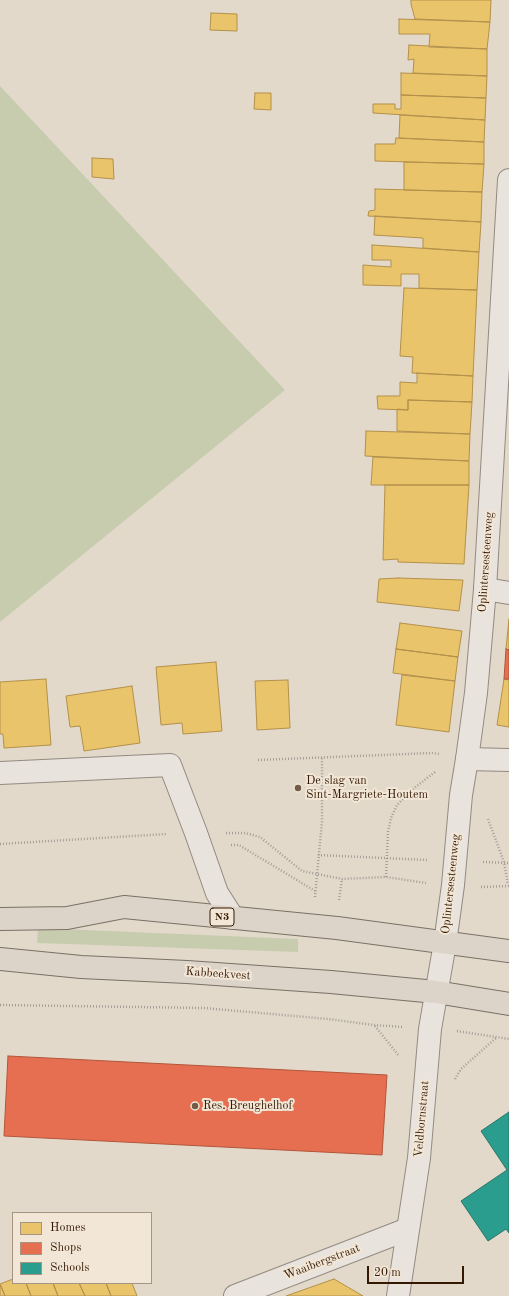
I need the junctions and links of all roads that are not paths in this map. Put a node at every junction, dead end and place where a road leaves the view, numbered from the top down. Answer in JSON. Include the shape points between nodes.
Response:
{"nodes":[{"id":1,"x":509,"y":180,"type":"edge"},
{"id":2,"x":485,"y":589,"type":"junction"},
{"id":3,"x":509,"y":593,"type":"edge"},
{"id":4,"x":467,"y":759,"type":"junction"},
{"id":5,"x":509,"y":760,"type":"edge"},
{"id":6,"x":0,"y":773,"type":"edge"},
{"id":7,"x":233,"y":918,"type":"junction"},
{"id":8,"x":0,"y":919,"type":"edge"},
{"id":9,"x":445,"y":943,"type":"junction"},
{"id":10,"x":509,"y":951,"type":"edge"},
{"id":11,"x":0,"y":959,"type":"edge"},
{"id":12,"x":436,"y":992,"type":"junction"},
{"id":13,"x":509,"y":1004,"type":"edge"},
{"id":14,"x":408,"y":1229,"type":"junction"},
{"id":15,"x":235,"y":1296,"type":"edge"},
{"id":16,"x":398,"y":1296,"type":"edge"}],
"edges":[{"from":1,"to":2,"type":"street","name":"Oplintersesteenweg"},
{"from":2,"to":3,"type":"street"},
{"from":2,"to":4,"type":"street","name":"Oplintersesteenweg","via":[[476,693]]},
{"from":4,"to":5,"type":"street"},
{"from":4,"to":9,"type":"street","name":"Oplintersesteenweg","via":[[460,795],[453,885]]},
{"from":6,"to":7,"type":"street","via":[[170,765],[217,894]]},
{"from":7,"to":8,"type":"main road","number":"N3","via":[[124,907],[67,918]]},
{"from":7,"to":9,"type":"main road","number":"N3","via":[[337,928]]},
{"from":9,"to":10,"type":"main road","number":"N3"},
{"from":9,"to":12,"type":"street","name":"Veldbornstraat"},
{"from":11,"to":12,"type":"main road","name":"Kabbeekvest","via":[[81,967],[332,982]]},
{"from":12,"to":13,"type":"main road","name":"Kabbeekvest"},
{"from":12,"to":14,"type":"street","name":"Veldbornstraat","via":[[430,1028],[419,1158]]},
{"from":14,"to":15,"type":"street","name":"Waaibergstraat"},
{"from":14,"to":16,"type":"street","name":"Veldbornstraat"}]}
